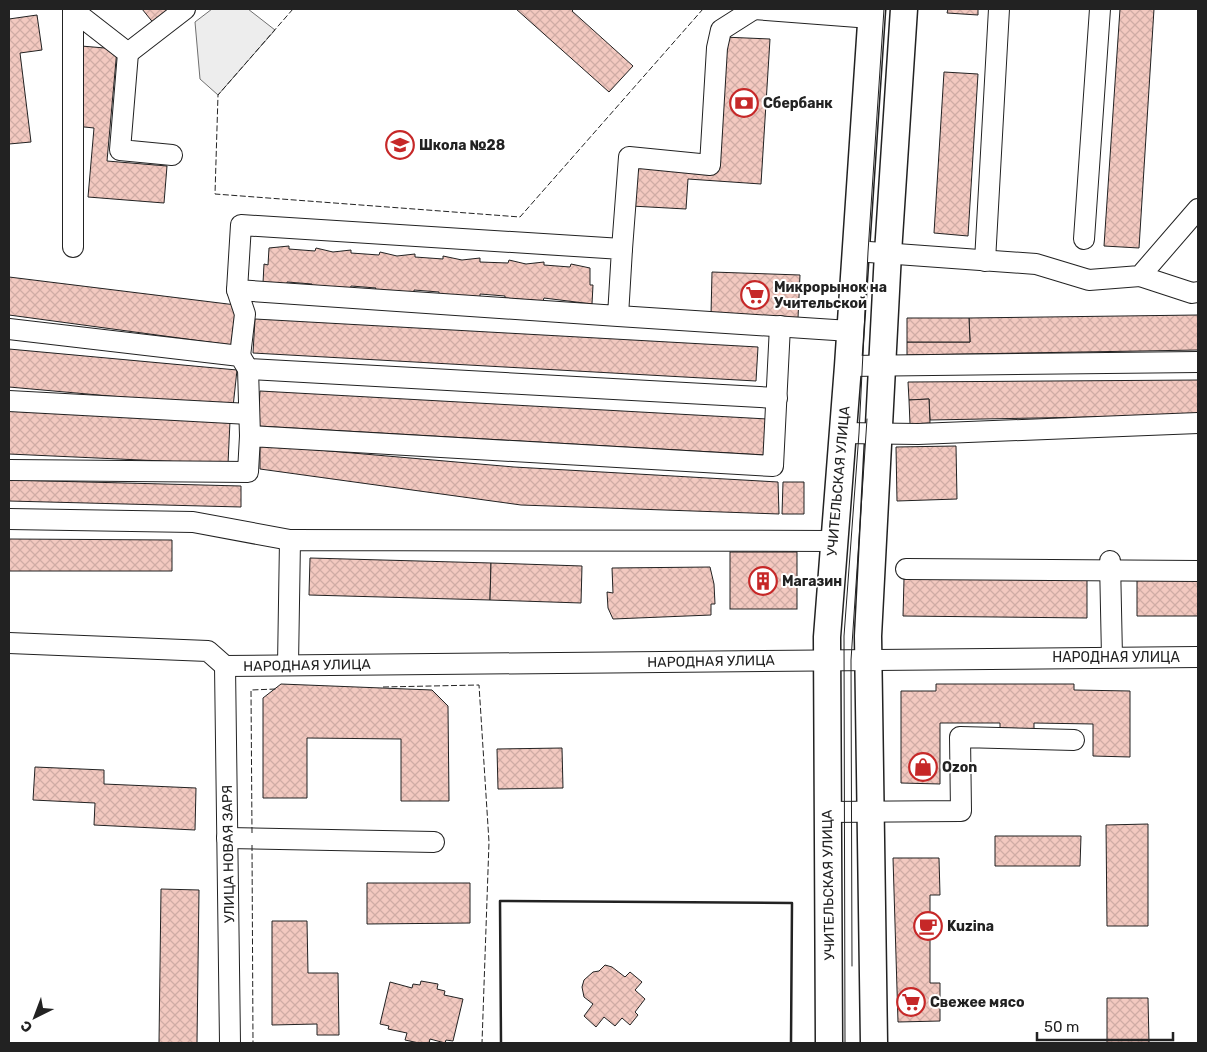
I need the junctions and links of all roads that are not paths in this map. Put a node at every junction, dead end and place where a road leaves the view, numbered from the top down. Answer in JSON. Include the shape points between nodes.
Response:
{"nodes":[{"id":1,"x":185,"y":9,"type":"edge"},
{"id":2,"x":754,"y":9,"type":"edge"},
{"id":3,"x":904,"y":9,"type":"edge"},
{"id":4,"x":999,"y":9,"type":"edge"},
{"id":5,"x":1100,"y":9,"type":"edge"},
{"id":6,"x":73,"y":10,"type":"edge"},
{"id":7,"x":872,"y":14,"type":"edge"},
{"id":8,"x":128,"y":53,"type":"junction"},
{"id":9,"x":172,"y":155,"type":"dead end"},
{"id":10,"x":1198,"y":209,"type":"edge"},
{"id":11,"x":1084,"y":239,"type":"dead end"},
{"id":12,"x":74,"y":247,"type":"dead end"},
{"id":13,"x":622,"y":248,"type":"junction"},
{"id":14,"x":855,"y":251,"type":"junction"},
{"id":15,"x":888,"y":253,"type":"junction"},
{"id":16,"x":986,"y":261,"type":"junction"},
{"id":17,"x":1140,"y":276,"type":"junction"},
{"id":18,"x":237,"y":290,"type":"junction"},
{"id":19,"x":1198,"y":292,"type":"edge"},
{"id":20,"x":618,"y":316,"type":"junction"},
{"id":21,"x":780,"y":326,"type":"junction"},
{"id":22,"x":9,"y":329,"type":"edge"},
{"id":23,"x":850,"y":331,"type":"junction"},
{"id":24,"x":244,"y":362,"type":"junction"},
{"id":25,"x":1198,"y":362,"type":"edge"},
{"id":26,"x":848,"y":366,"type":"junction"},
{"id":27,"x":882,"y":366,"type":"junction"},
{"id":28,"x":777,"y":398,"type":"junction"},
{"id":29,"x":9,"y":401,"type":"edge"},
{"id":30,"x":249,"y":414,"type":"junction"},
{"id":31,"x":1198,"y":423,"type":"edge"},
{"id":32,"x":842,"y":433,"type":"junction"},
{"id":33,"x":879,"y":433,"type":"junction"},
{"id":34,"x":250,"y":436,"type":"junction"},
{"id":35,"x":9,"y":470,"type":"edge"},
{"id":36,"x":9,"y":519,"type":"edge"},
{"id":37,"x":290,"y":540,"type":"junction"},
{"id":38,"x":833,"y":541,"type":"junction"},
{"id":39,"x":1110,"y":566,"type":"junction"},
{"id":40,"x":906,"y":569,"type":"dead end"},
{"id":41,"x":1198,"y":571,"type":"edge"},
{"id":42,"x":9,"y":643,"type":"edge"},
{"id":43,"x":1112,"y":657,"type":"junction"},
{"id":44,"x":1198,"y":657,"type":"edge"},
{"id":45,"x":826,"y":660,"type":"junction"},
{"id":46,"x":868,"y":660,"type":"junction"},
{"id":47,"x":288,"y":665,"type":"junction"},
{"id":48,"x":225,"y":666,"type":"junction"},
{"id":49,"x":1074,"y":740,"type":"dead end"},
{"id":50,"x":827,"y":812,"type":"junction"},
{"id":51,"x":870,"y":812,"type":"junction"},
{"id":52,"x":227,"y":838,"type":"junction"},
{"id":53,"x":434,"y":842,"type":"dead end"},
{"id":54,"x":230,"y":1043,"type":"edge"},
{"id":55,"x":830,"y":1043,"type":"edge"},
{"id":56,"x":874,"y":1043,"type":"edge"}],
"edges":[{"from":1,"to":8,"type":"street"},
{"from":2,"to":7,"type":"street"},
{"from":2,"to":13,"type":"street","via":[[721,30],[717,48],[710,165],[629,157]]},
{"from":3,"to":15,"type":"main road"},
{"from":4,"to":16,"type":"street"},
{"from":5,"to":11,"type":"street"},
{"from":6,"to":8,"type":"street"},
{"from":6,"to":12,"type":"street"},
{"from":7,"to":14,"type":"main road","name":"УЧИТЕЛЬСКАЯ УЛИЦА"},
{"from":8,"to":9,"type":"street","via":[[120,150]]},
{"from":10,"to":17,"type":"street"},
{"from":13,"to":18,"type":"street","via":[[241,225]]},
{"from":13,"to":20,"type":"street"},
{"from":14,"to":15,"type":"street"},
{"from":14,"to":23,"type":"main road","name":"УЧИТЕЛЬСКАЯ УЛИЦА"},
{"from":15,"to":16,"type":"street"},
{"from":15,"to":27,"type":"main road"},
{"from":16,"to":17,"type":"street","via":[[1036,264],[1089,280]]},
{"from":17,"to":19,"type":"street","via":[[1192,293]]},
{"from":18,"to":20,"type":"street"},
{"from":18,"to":24,"type":"street","via":[[245,314]]},
{"from":20,"to":21,"type":"street"},
{"from":21,"to":23,"type":"street"},
{"from":21,"to":28,"type":"street"},
{"from":22,"to":24,"type":"street"},
{"from":23,"to":26,"type":"main road","name":"УЧИТЕЛЬСКАЯ УЛИЦА"},
{"from":24,"to":28,"type":"street"},
{"from":24,"to":30,"type":"street"},
{"from":25,"to":27,"type":"street"},
{"from":26,"to":27,"type":"street"},
{"from":26,"to":32,"type":"main road","name":"УЧИТЕЛЬСКАЯ УЛИЦА"},
{"from":27,"to":33,"type":"main road"},
{"from":28,"to":34,"type":"street","via":[[773,466]]},
{"from":29,"to":30,"type":"street"},
{"from":30,"to":34,"type":"street"},
{"from":31,"to":33,"type":"street"},
{"from":32,"to":33,"type":"street"},
{"from":32,"to":38,"type":"main road","name":"УЧИТЕЛЬСКАЯ УЛИЦА"},
{"from":33,"to":46,"type":"main road"},
{"from":34,"to":35,"type":"street","via":[[248,472]]},
{"from":36,"to":37,"type":"street","via":[[193,522]]},
{"from":37,"to":38,"type":"street"},
{"from":37,"to":47,"type":"street"},
{"from":38,"to":45,"type":"main road","name":"УЧИТЕЛЬСКАЯ УЛИЦА"},
{"from":39,"to":40,"type":"street"},
{"from":39,"to":41,"type":"street"},
{"from":39,"to":43,"type":"street"},
{"from":42,"to":48,"type":"street","via":[[208,651]]},
{"from":43,"to":44,"type":"street","name":"НАРОДНАЯ УЛИЦА"},
{"from":43,"to":46,"type":"street","name":"НАРОДНАЯ УЛИЦА"},
{"from":45,"to":46,"type":"street","name":"НАРОДНАЯ УЛИЦА"},
{"from":45,"to":47,"type":"street","name":"НАРОДНАЯ УЛИЦА"},
{"from":45,"to":50,"type":"main road","name":"УЧИТЕЛЬСКАЯ УЛИЦА"},
{"from":46,"to":51,"type":"main road"},
{"from":47,"to":48,"type":"street","name":"НАРОДНАЯ УЛИЦА"},
{"from":48,"to":52,"type":"street","name":"УЛИЦА НОВАЯ ЗАРЯ"},
{"from":49,"to":51,"type":"street","via":[[960,737],[961,811]]},
{"from":50,"to":51,"type":"street"},
{"from":50,"to":55,"type":"main road","name":"УЧИТЕЛЬСКАЯ УЛИЦА"},
{"from":51,"to":56,"type":"main road"},
{"from":52,"to":53,"type":"street"},
{"from":52,"to":54,"type":"street","name":"УЛИЦА НОВАЯ ЗАРЯ"}]}
